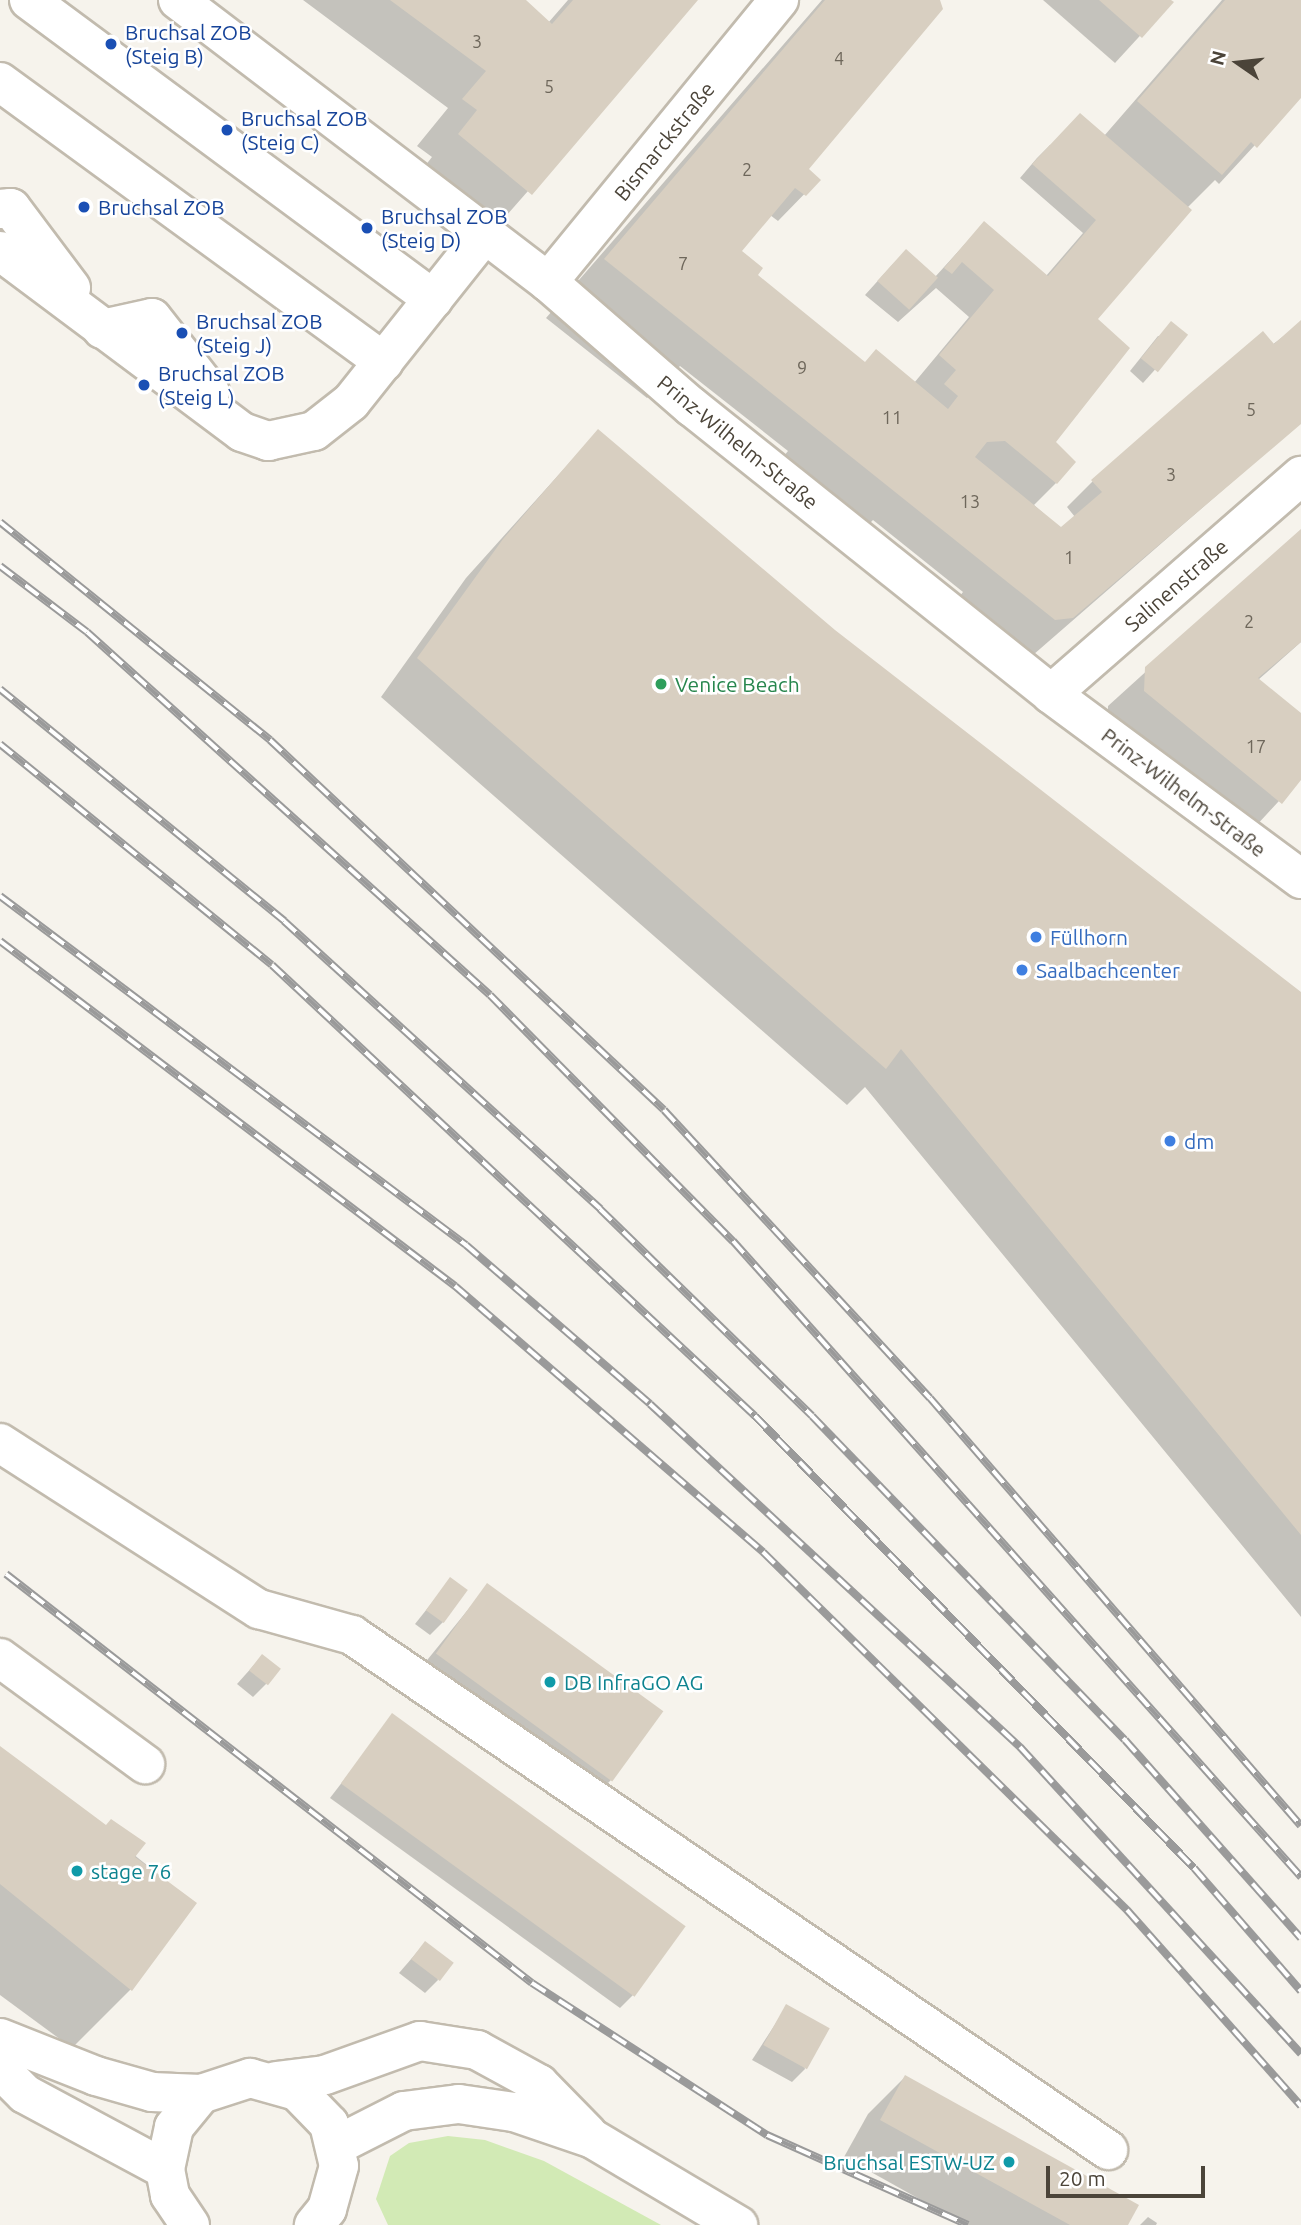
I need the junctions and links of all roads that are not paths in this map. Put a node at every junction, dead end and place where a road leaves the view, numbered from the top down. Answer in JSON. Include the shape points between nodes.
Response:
{"nodes":[{"id":1,"x":29,"y":0,"type":"edge"},
{"id":2,"x":178,"y":0,"type":"edge"},
{"id":3,"x":779,"y":0,"type":"edge"},
{"id":4,"x":0,"y":82,"type":"edge"},
{"id":5,"x":0,"y":209,"type":"edge"},
{"id":6,"x":484,"y":235,"type":"junction"},
{"id":7,"x":0,"y":251,"type":"edge"},
{"id":8,"x":548,"y":282,"type":"junction"},
{"id":9,"x":433,"y":299,"type":"junction"},
{"id":10,"x":102,"y":329,"type":"junction"},
{"id":11,"x":384,"y":362,"type":"junction"},
{"id":12,"x":1301,"y":476,"type":"edge"},
{"id":13,"x":1051,"y":694,"type":"junction"},
{"id":14,"x":1301,"y":879,"type":"edge"},
{"id":15,"x":0,"y":1443,"type":"edge"},
{"id":16,"x":0,"y":1658,"type":"edge"},
{"id":17,"x":145,"y":1764,"type":"dead end"},
{"id":18,"x":0,"y":2038,"type":"edge"},
{"id":19,"x":0,"y":2069,"type":"edge"},
{"id":20,"x":276,"y":2081,"type":"junction"},
{"id":21,"x":201,"y":2094,"type":"junction"},
{"id":22,"x":593,"y":2139,"type":"junction"},
{"id":23,"x":337,"y":2146,"type":"junction"},
{"id":24,"x":1108,"y":2150,"type":"dead end"},
{"id":25,"x":165,"y":2169,"type":"junction"},
{"id":26,"x":330,"y":2220,"type":"edge"},
{"id":27,"x":190,"y":2225,"type":"edge"},
{"id":28,"x":738,"y":2225,"type":"edge"}],
"edges":[{"from":1,"to":9,"type":"street"},
{"from":2,"to":6,"type":"street","name":"Prinz-Wilhelm-Straße"},
{"from":3,"to":8,"type":"street","name":"Bismarckstraße"},
{"from":4,"to":11,"type":"street"},
{"from":5,"to":10,"type":"street","via":[[10,208]]},
{"from":6,"to":8,"type":"street","name":"Prinz-Wilhelm-Straße"},
{"from":6,"to":9,"type":"street"},
{"from":7,"to":10,"type":"street"},
{"from":8,"to":13,"type":"street","name":"Prinz-Wilhelm-Straße","via":[[692,407]]},
{"from":9,"to":11,"type":"street"},
{"from":10,"to":11,"type":"street","via":[[242,432],[268,441],[314,431],[351,402]]},
{"from":12,"to":13,"type":"street","name":"Salinenstraße"},
{"from":13,"to":14,"type":"street","name":"Prinz-Wilhelm-Straße"},
{"from":15,"to":24,"type":"street","via":[[259,1609],[352,1635]]},
{"from":16,"to":17,"type":"street"},
{"from":18,"to":21,"type":"street","via":[[96,2076],[152,2092]]},
{"from":19,"to":25,"type":"street","via":[[46,2107]]},
{"from":20,"to":21,"type":"street","via":[[237,2080]]},
{"from":20,"to":22,"type":"street","via":[[325,2075],[420,2041],[477,2050],[539,2084]]},
{"from":20,"to":23,"type":"street","via":[[315,2105]]},
{"from":21,"to":25,"type":"street","via":[[174,2127]]},
{"from":22,"to":23,"type":"street","via":[[514,2112],[459,2104],[404,2110]]},
{"from":22,"to":28,"type":"street"},
{"from":23,"to":26,"type":"street","via":[[339,2166]]},
{"from":25,"to":27,"type":"street","via":[[170,2195]]}]}
